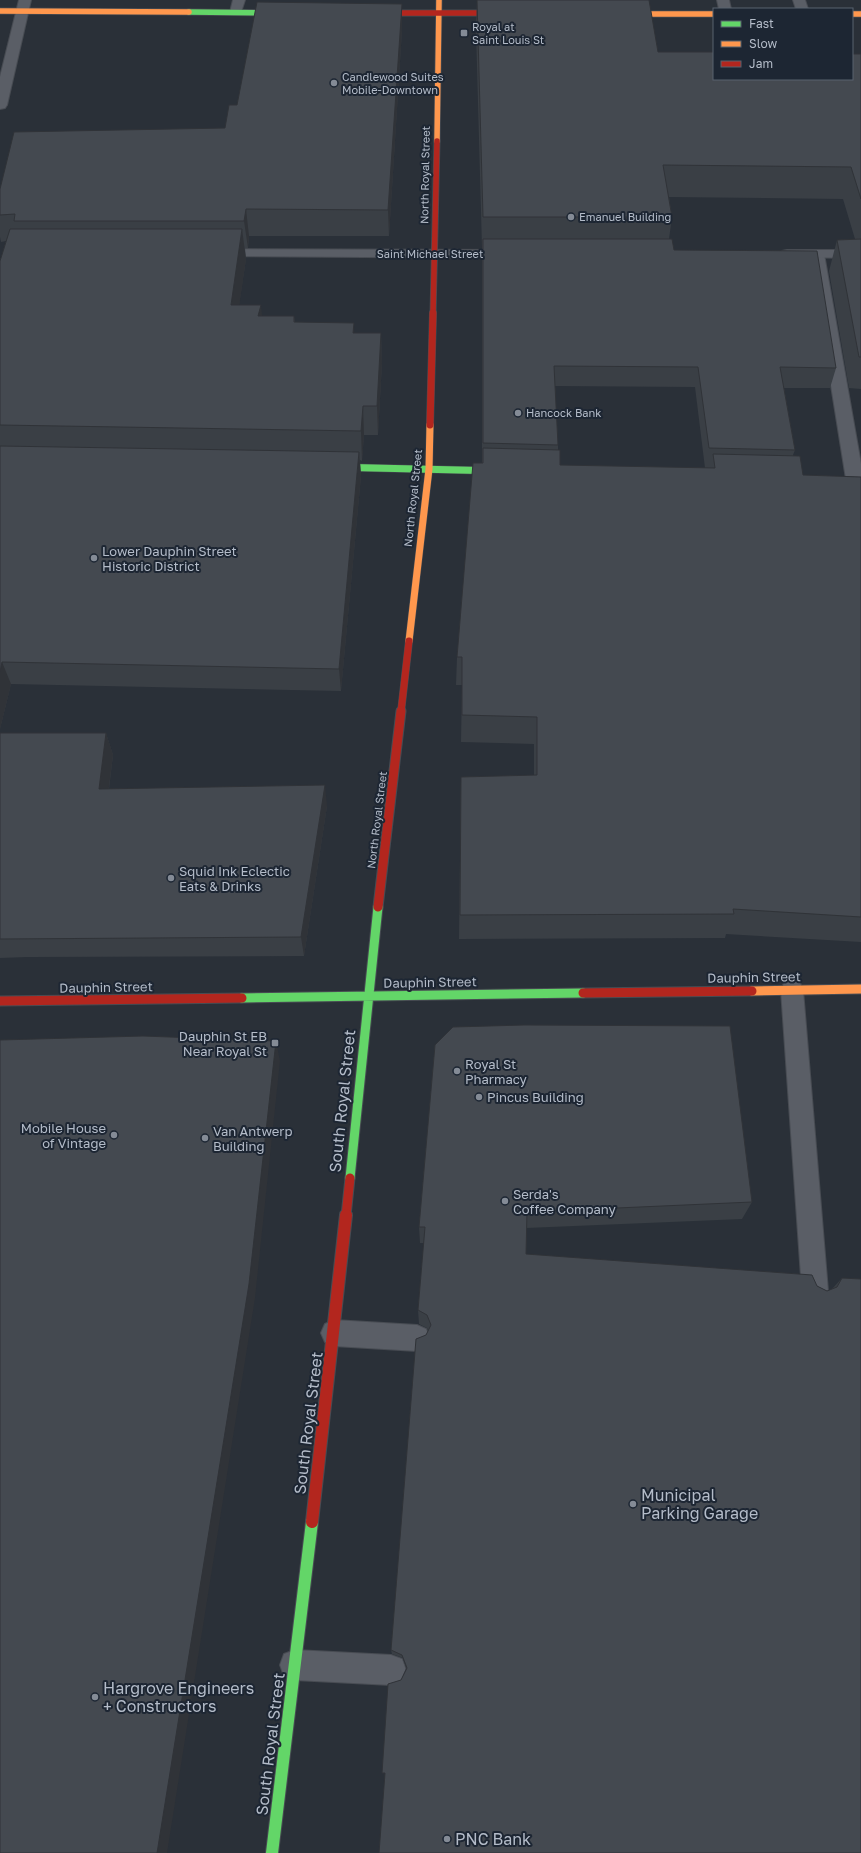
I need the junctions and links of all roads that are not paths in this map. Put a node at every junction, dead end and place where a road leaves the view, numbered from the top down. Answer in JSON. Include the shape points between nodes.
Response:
{"nodes":[{"id":1,"x":439,"y":0,"type":"edge"},
{"id":2,"x":645,"y":0,"type":"edge"},
{"id":3,"x":23,"y":6,"type":"edge"},
{"id":4,"x":238,"y":6,"type":"edge"},
{"id":5,"x":0,"y":11,"type":"edge"},
{"id":6,"x":291,"y":12,"type":"edge"},
{"id":7,"x":361,"y":13,"type":"edge"},
{"id":8,"x":439,"y":13,"type":"junction"},
{"id":9,"x":515,"y":13,"type":"edge"},
{"id":10,"x":609,"y":14,"type":"edge"},
{"id":11,"x":648,"y":14,"type":"junction"},
{"id":12,"x":713,"y":14,"type":"edge"},
{"id":13,"x":0,"y":105,"type":"edge"},
{"id":14,"x":199,"y":253,"type":"edge"},
{"id":15,"x":436,"y":254,"type":"junction"},
{"id":16,"x":530,"y":254,"type":"edge"},
{"id":17,"x":772,"y":254,"type":"edge"},
{"id":18,"x":817,"y":254,"type":"junction"},
{"id":19,"x":861,"y":254,"type":"edge"},
{"id":20,"x":319,"y":467,"type":"edge"},
{"id":21,"x":429,"y":469,"type":"junction"},
{"id":22,"x":508,"y":471,"type":"edge"},
{"id":23,"x":855,"y":479,"type":"edge"},
{"id":24,"x":861,"y":989,"type":"edge"},
{"id":25,"x":792,"y":990,"type":"junction"},
{"id":26,"x":368,"y":995,"type":"junction"},
{"id":27,"x":0,"y":1001,"type":"edge"},
{"id":28,"x":815,"y":1291,"type":"edge"},
{"id":29,"x":334,"y":1333,"type":"junction"},
{"id":30,"x":417,"y":1338,"type":"edge"},
{"id":31,"x":295,"y":1665,"type":"junction"},
{"id":32,"x":391,"y":1670,"type":"edge"},
{"id":33,"x":272,"y":1853,"type":"edge"}],
"edges":[{"from":1,"to":8,"type":"street","name":"North Royal Street"},
{"from":2,"to":11,"type":"street"},
{"from":3,"to":4,"type":"street"},
{"from":3,"to":5,"type":"street"},
{"from":3,"to":13,"type":"street"},
{"from":4,"to":6,"type":"street"},
{"from":7,"to":8,"type":"street"},
{"from":8,"to":9,"type":"street"},
{"from":8,"to":15,"type":"street","name":"North Royal Street"},
{"from":10,"to":11,"type":"street"},
{"from":11,"to":12,"type":"street"},
{"from":14,"to":15,"type":"street","name":"Saint Michael Street"},
{"from":15,"to":16,"type":"street","name":"Saint Michael Street"},
{"from":15,"to":21,"type":"street","name":"North Royal Street"},
{"from":17,"to":18,"type":"street"},
{"from":18,"to":19,"type":"street"},
{"from":18,"to":23,"type":"street"},
{"from":20,"to":21,"type":"street"},
{"from":21,"to":22,"type":"street"},
{"from":21,"to":26,"type":"street","name":"North Royal Street"},
{"from":24,"to":25,"type":"street","name":"Dauphin Street"},
{"from":25,"to":26,"type":"street","name":"Dauphin Street"},
{"from":25,"to":28,"type":"street"},
{"from":26,"to":27,"type":"street","name":"Dauphin Street"},
{"from":26,"to":29,"type":"street","name":"South Royal Street"},
{"from":29,"to":30,"type":"street"},
{"from":29,"to":31,"type":"street","name":"South Royal Street"},
{"from":31,"to":32,"type":"street"},
{"from":31,"to":33,"type":"street","name":"South Royal Street"}]}
